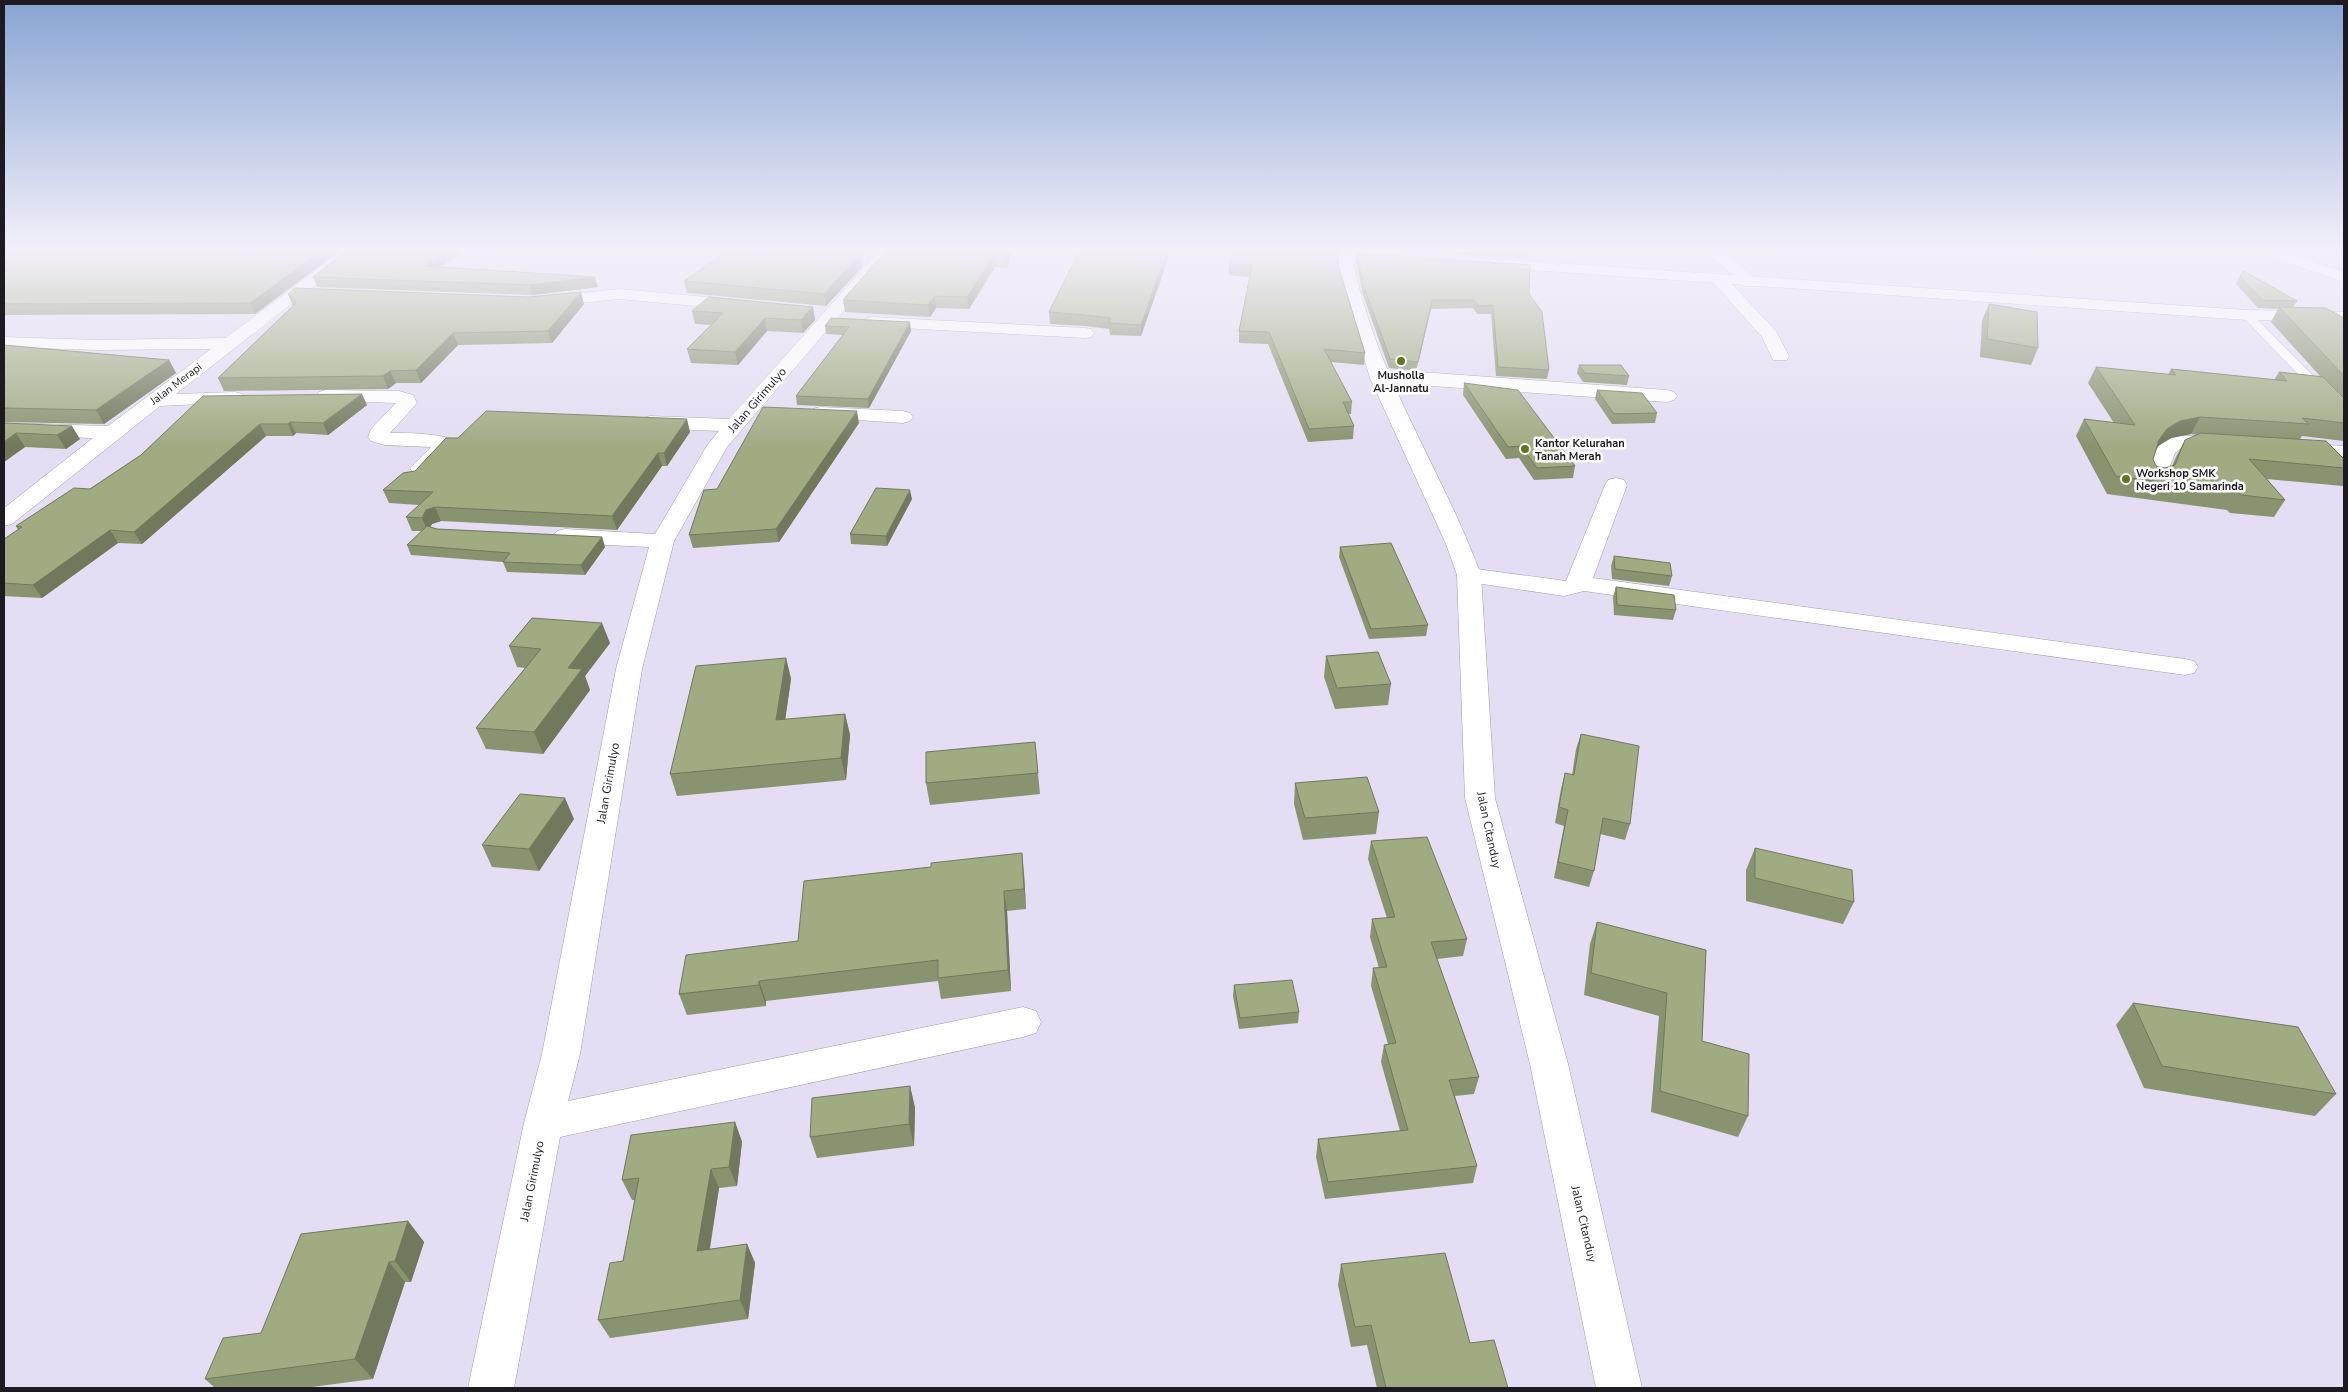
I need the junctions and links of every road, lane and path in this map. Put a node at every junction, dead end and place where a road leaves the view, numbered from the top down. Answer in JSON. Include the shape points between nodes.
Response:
{"nodes":[{"id":1,"x":265,"y":317,"type":"edge"},
{"id":2,"x":821,"y":317,"type":"edge"},
{"id":3,"x":849,"y":317,"type":"edge"},
{"id":4,"x":1360,"y":317,"type":"edge"},
{"id":5,"x":1753,"y":317,"type":"edge"},
{"id":6,"x":2249,"y":317,"type":"edge"},
{"id":7,"x":1085,"y":334,"type":"dead end"},
{"id":8,"x":4,"y":342,"type":"edge"},
{"id":9,"x":231,"y":343,"type":"junction"},
{"id":10,"x":1780,"y":356,"type":"dead end"},
{"id":11,"x":1380,"y":378,"type":"junction"},
{"id":12,"x":308,"y":396,"type":"edge"},
{"id":13,"x":1667,"y":396,"type":"dead end"},
{"id":14,"x":252,"y":398,"type":"edge"},
{"id":15,"x":156,"y":400,"type":"junction"},
{"id":16,"x":797,"y":412,"type":"edge"},
{"id":17,"x":2344,"y":414,"type":"edge"},
{"id":18,"x":750,"y":415,"type":"junction"},
{"id":19,"x":903,"y":417,"type":"dead end"},
{"id":20,"x":629,"y":422,"type":"edge"},
{"id":21,"x":4,"y":429,"type":"edge"},
{"id":22,"x":113,"y":432,"type":"junction"},
{"id":23,"x":2238,"y":445,"type":"edge"},
{"id":24,"x":2286,"y":448,"type":"edge"},
{"id":25,"x":2344,"y":452,"type":"edge"},
{"id":26,"x":2156,"y":477,"type":"edge"},
{"id":27,"x":411,"y":478,"type":"edge"},
{"id":28,"x":1616,"y":485,"type":"dead end"},
{"id":29,"x":4,"y":519,"type":"edge"},
{"id":30,"x":547,"y":535,"type":"edge"},
{"id":31,"x":662,"y":541,"type":"junction"},
{"id":32,"x":1469,"y":576,"type":"junction"},
{"id":33,"x":1579,"y":583,"type":"junction"},
{"id":34,"x":2186,"y":667,"type":"dead end"},
{"id":35,"x":1024,"y":1022,"type":"dead end"},
{"id":36,"x":543,"y":1123,"type":"junction"},
{"id":37,"x":491,"y":1388,"type":"edge"},
{"id":38,"x":1619,"y":1388,"type":"edge"}],
"edges":[{"from":1,"to":9,"type":"main road","name":"Jalan Merapi"},
{"from":2,"to":18,"type":"main road","name":"Jalan Girimulyo"},
{"from":3,"to":7,"type":"main road"},
{"from":4,"to":11,"type":"main road","name":"Jalan Citanduy"},
{"from":5,"to":10,"type":"main road","via":[[1770,335]]},
{"from":6,"to":17,"type":"lane"},
{"from":8,"to":9,"type":"main road","via":[[97,345]]},
{"from":9,"to":15,"type":"main road","name":"Jalan Merapi"},
{"from":11,"to":13,"type":"main road"},
{"from":11,"to":32,"type":"main road","name":"Jalan Citanduy","via":[[1458,544]]},
{"from":12,"to":27,"type":"main road","via":[[399,396],[406,399],[407,403],[378,433],[378,437],[423,438],[445,445]]},
{"from":14,"to":15,"type":"main road"},
{"from":15,"to":22,"type":"main road","name":"Jalan Merapi"},
{"from":16,"to":19,"type":"main road"},
{"from":18,"to":20,"type":"main road"},
{"from":18,"to":31,"type":"main road","name":"Jalan Girimulyo","via":[[718,444]]},
{"from":21,"to":22,"type":"main road"},
{"from":22,"to":29,"type":"main road","name":"Jalan Merapi"},
{"from":23,"to":26,"type":"main road","via":[[2173,444],[2167,448]]},
{"from":24,"to":25,"type":"main road"},
{"from":28,"to":33,"type":"main road"},
{"from":30,"to":31,"type":"main road"},
{"from":31,"to":36,"type":"main road","name":"Jalan Girimulyo","via":[[629,669],[561,1054]]},
{"from":32,"to":33,"type":"main road","via":[[1564,589]]},
{"from":32,"to":38,"type":"main road","name":"Jalan Citanduy","via":[[1480,798],[1549,1064]]},
{"from":33,"to":34,"type":"main road"},
{"from":35,"to":36,"type":"main road"},
{"from":36,"to":37,"type":"main road","name":"Jalan Girimulyo"}]}
